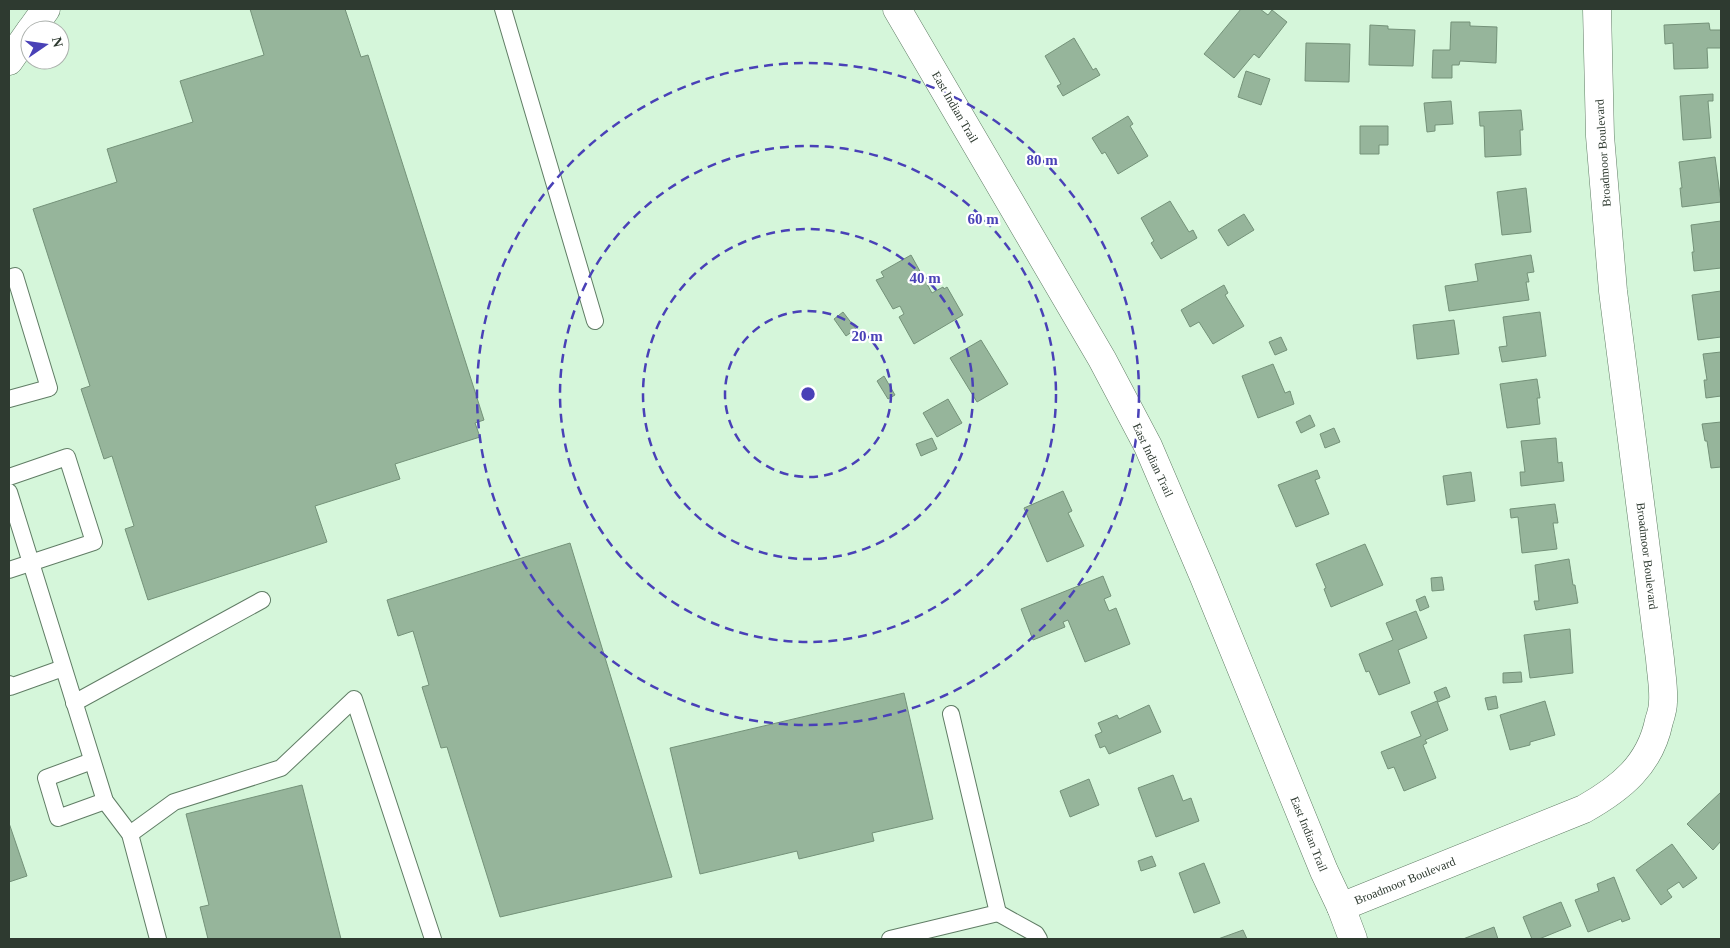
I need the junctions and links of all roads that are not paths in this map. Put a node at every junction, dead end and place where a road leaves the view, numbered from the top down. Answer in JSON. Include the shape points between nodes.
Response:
{"nodes":[{"id":1,"x":46,"y":9,"type":"edge"},
{"id":2,"x":502,"y":9,"type":"edge"},
{"id":3,"x":897,"y":9,"type":"edge"},
{"id":4,"x":1597,"y":9,"type":"edge"},
{"id":5,"x":38,"y":20,"type":"edge"},
{"id":6,"x":20,"y":45,"type":"edge"},
{"id":7,"x":9,"y":61,"type":"edge"},
{"id":8,"x":9,"y":278,"type":"edge"},
{"id":9,"x":596,"y":321,"type":"dead end"},
{"id":10,"x":9,"y":399,"type":"edge"},
{"id":11,"x":9,"y":477,"type":"edge"},
{"id":12,"x":9,"y":492,"type":"edge"},
{"id":13,"x":31,"y":562,"type":"junction"},
{"id":14,"x":9,"y":570,"type":"edge"},
{"id":15,"x":262,"y":600,"type":"dead end"},
{"id":16,"x":63,"y":668,"type":"junction"},
{"id":17,"x":9,"y":684,"type":"edge"},
{"id":18,"x":74,"y":703,"type":"junction"},
{"id":19,"x":951,"y":714,"type":"dead end"},
{"id":20,"x":92,"y":761,"type":"junction"},
{"id":21,"x":106,"y":801,"type":"junction"},
{"id":22,"x":130,"y":834,"type":"junction"},
{"id":23,"x":1341,"y":907,"type":"junction"},
{"id":24,"x":998,"y":913,"type":"junction"},
{"id":25,"x":158,"y":939,"type":"edge"},
{"id":26,"x":432,"y":939,"type":"edge"},
{"id":27,"x":890,"y":939,"type":"edge"},
{"id":28,"x":1039,"y":939,"type":"edge"},
{"id":29,"x":1353,"y":939,"type":"edge"}],
"edges":[{"from":1,"to":5,"type":"main road"},
{"from":2,"to":9,"type":"lane"},
{"from":3,"to":23,"type":"main road","name":"East Indian Trail","via":[[1102,359],[1148,446]]},
{"from":4,"to":23,"type":"main road","name":"Broadmoor Boulevard","via":[[1600,136],[1613,291],[1663,703],[1656,734],[1636,770],[1608,796],[1584,809]]},
{"from":6,"to":7,"type":"main road"},
{"from":8,"to":10,"type":"lane","via":[[14,276],[49,388]]},
{"from":11,"to":13,"type":"lane","via":[[67,457],[94,542]]},
{"from":12,"to":13,"type":"lane"},
{"from":13,"to":14,"type":"lane"},
{"from":13,"to":16,"type":"lane"},
{"from":15,"to":18,"type":"lane"},
{"from":16,"to":17,"type":"lane","via":[[10,687]]},
{"from":16,"to":18,"type":"lane"},
{"from":18,"to":20,"type":"lane"},
{"from":19,"to":24,"type":"lane"},
{"from":20,"to":21,"type":"lane"},
{"from":20,"to":21,"type":"lane","via":[[46,778],[58,818]]},
{"from":21,"to":22,"type":"lane"},
{"from":22,"to":25,"type":"lane"},
{"from":22,"to":26,"type":"lane","via":[[174,802],[281,768],[354,699]]},
{"from":23,"to":29,"type":"main road","name":"East Indian Trail"},
{"from":24,"to":27,"type":"lane"},
{"from":24,"to":28,"type":"lane","via":[[1036,934]]}]}
